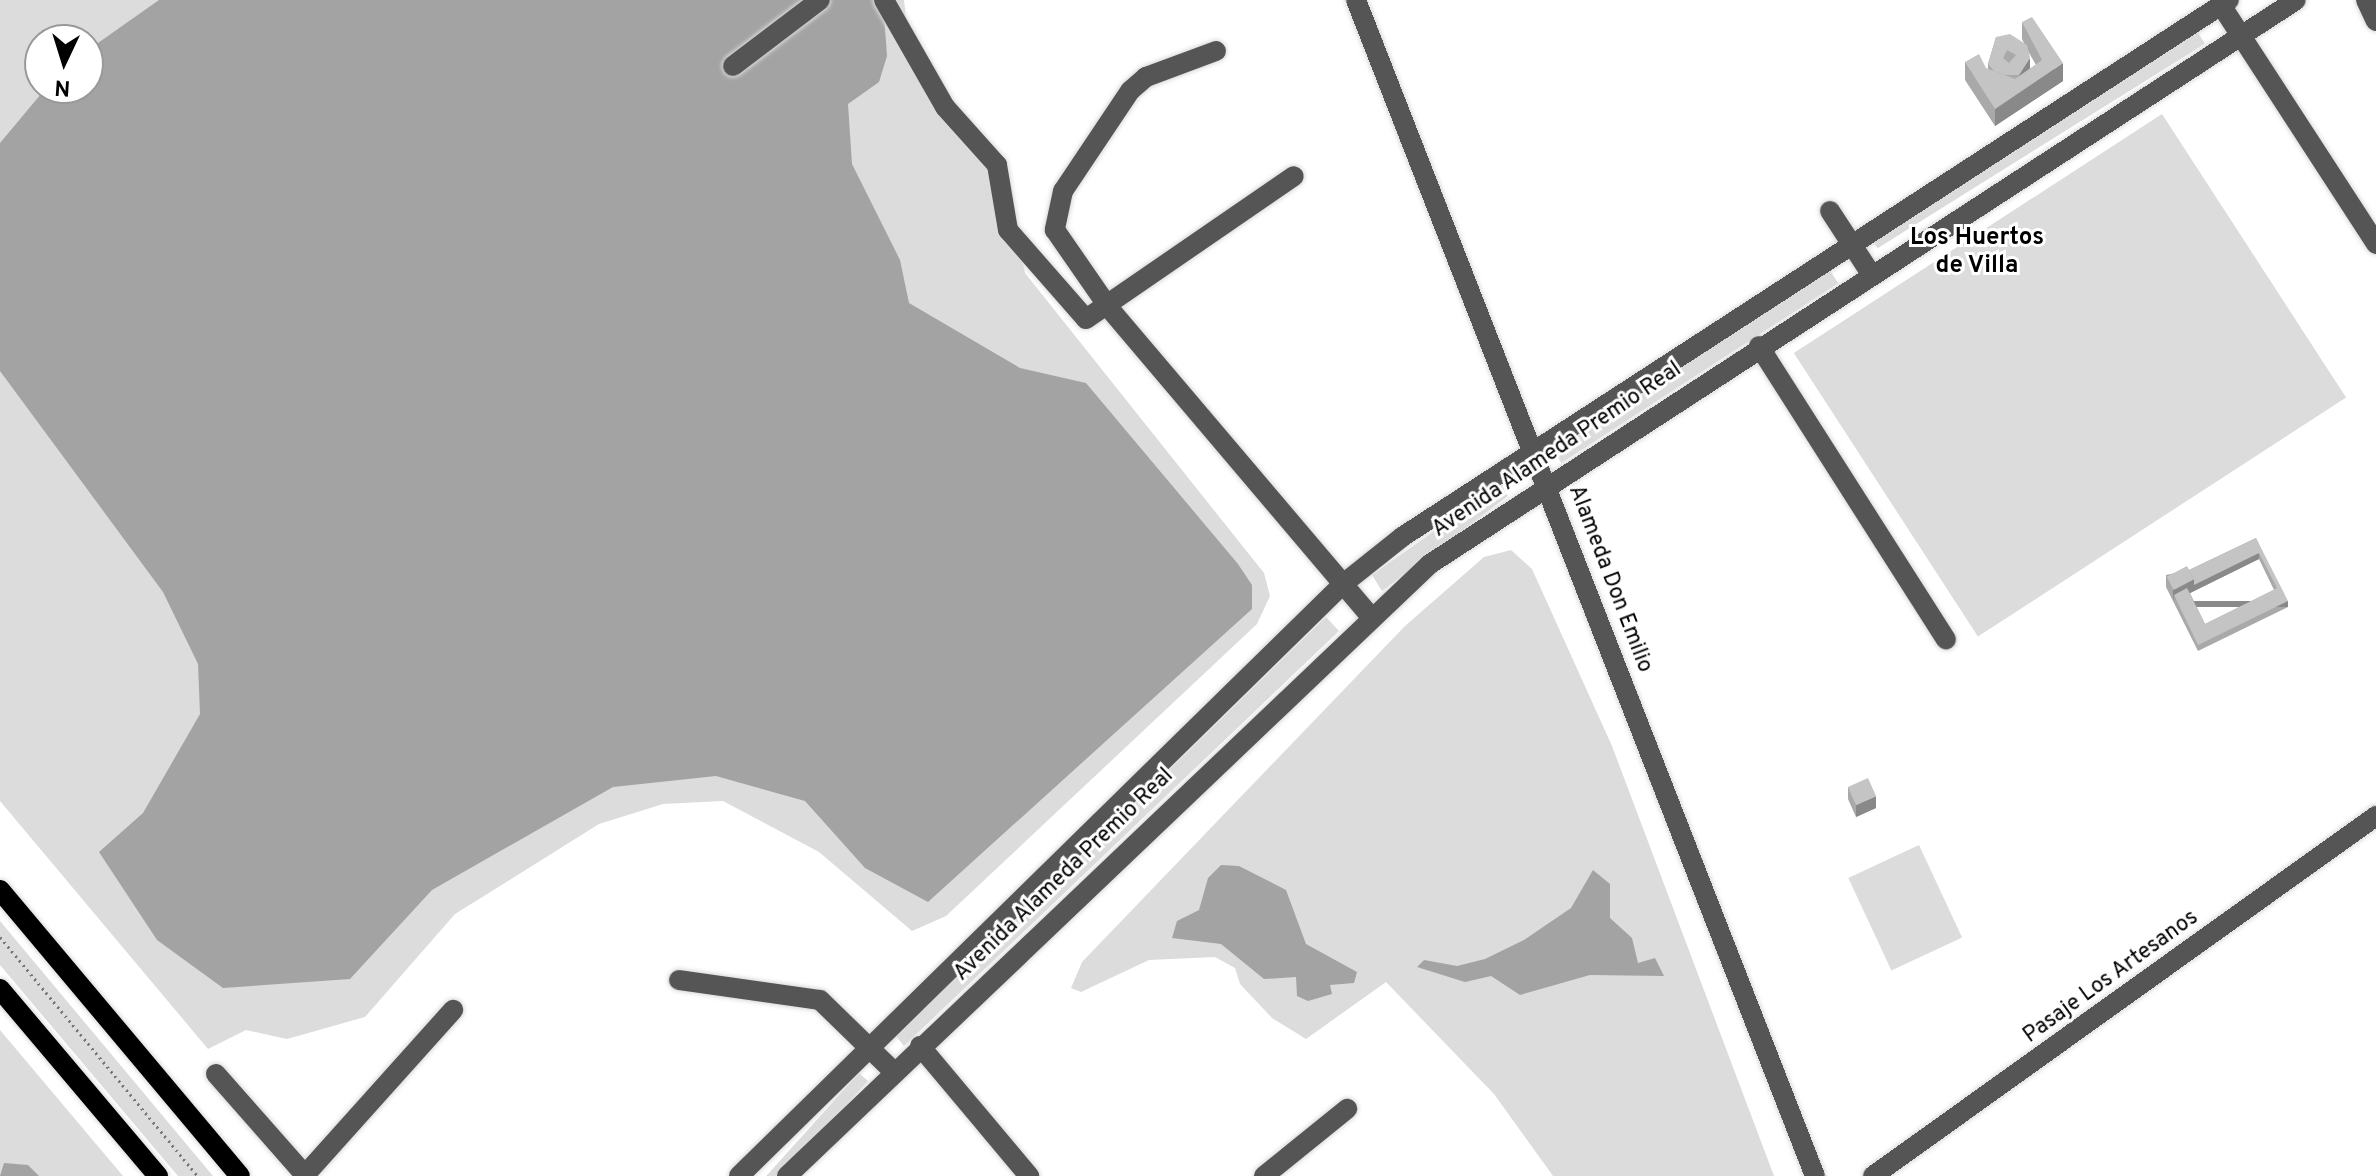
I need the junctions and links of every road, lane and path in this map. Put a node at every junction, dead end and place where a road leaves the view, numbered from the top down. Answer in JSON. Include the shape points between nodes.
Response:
{"nodes":[{"id":1,"x":820,"y":0,"type":"edge"},
{"id":2,"x":1356,"y":0,"type":"edge"},
{"id":3,"x":2296,"y":0,"type":"edge"},
{"id":4,"x":2366,"y":0,"type":"edge"},
{"id":5,"x":2225,"y":3,"type":"edge"},
{"id":6,"x":889,"y":7,"type":"edge"},
{"id":7,"x":2376,"y":21,"type":"edge"},
{"id":8,"x":2241,"y":35,"type":"junction"},
{"id":9,"x":1216,"y":51,"type":"dead end"},
{"id":10,"x":733,"y":66,"type":"dead end"},
{"id":11,"x":1294,"y":176,"type":"dead end"},
{"id":12,"x":1830,"y":211,"type":"dead end"},
{"id":13,"x":1851,"y":244,"type":"junction"},
{"id":14,"x":2376,"y":244,"type":"edge"},
{"id":15,"x":1871,"y":274,"type":"junction"},
{"id":16,"x":1109,"y":308,"type":"junction"},
{"id":17,"x":1759,"y":346,"type":"junction"},
{"id":18,"x":1534,"y":452,"type":"junction"},
{"id":19,"x":1547,"y":482,"type":"junction"},
{"id":20,"x":1343,"y":584,"type":"junction"},
{"id":21,"x":1370,"y":616,"type":"junction"},
{"id":22,"x":1946,"y":639,"type":"dead end"},
{"id":23,"x":2376,"y":816,"type":"edge"},
{"id":24,"x":0,"y":890,"type":"edge"},
{"id":25,"x":0,"y":937,"type":"edge"},
{"id":26,"x":679,"y":980,"type":"dead end"},
{"id":27,"x":0,"y":989,"type":"edge"},
{"id":28,"x":453,"y":1010,"type":"dead end"},
{"id":29,"x":920,"y":1046,"type":"junction"},
{"id":30,"x":869,"y":1047,"type":"junction"},
{"id":31,"x":894,"y":1072,"type":"junction"},
{"id":32,"x":216,"y":1074,"type":"dead end"},
{"id":33,"x":1347,"y":1109,"type":"dead end"},
{"id":34,"x":158,"y":1176,"type":"edge"},
{"id":35,"x":198,"y":1176,"type":"edge"},
{"id":36,"x":240,"y":1176,"type":"edge"},
{"id":37,"x":304,"y":1176,"type":"edge"},
{"id":38,"x":739,"y":1176,"type":"edge"},
{"id":39,"x":787,"y":1176,"type":"edge"},
{"id":40,"x":1029,"y":1176,"type":"edge"},
{"id":41,"x":1264,"y":1176,"type":"edge"},
{"id":42,"x":1815,"y":1176,"type":"edge"},
{"id":43,"x":1873,"y":1176,"type":"edge"}],
"edges":[{"from":1,"to":10,"type":"street"},
{"from":2,"to":18,"type":"street","name":"Alameda Don Emilio"},
{"from":3,"to":8,"type":"street","name":"Avenida Alameda Premio Real"},
{"from":4,"to":7,"type":"street"},
{"from":5,"to":8,"type":"street"},
{"from":5,"to":13,"type":"street","name":"Avenida Alameda Premio Real"},
{"from":6,"to":16,"type":"street","via":[[945,107],[997,165],[1008,230],[1086,319]]},
{"from":8,"to":14,"type":"street"},
{"from":8,"to":15,"type":"street","name":"Avenida Alameda Premio Real"},
{"from":9,"to":16,"type":"street","via":[[1146,77],[1130,91],[1063,191],[1055,230]]},
{"from":11,"to":16,"type":"street"},
{"from":12,"to":13,"type":"street"},
{"from":13,"to":15,"type":"street"},
{"from":13,"to":18,"type":"street","name":"Avenida Alameda Premio Real"},
{"from":15,"to":17,"type":"street","name":"Avenida Alameda Premio Real"},
{"from":16,"to":20,"type":"street"},
{"from":17,"to":19,"type":"street","name":"Avenida Alameda Premio Real"},
{"from":17,"to":22,"type":"street"},
{"from":18,"to":19,"type":"street","name":"Alameda Don Emilio"},
{"from":18,"to":20,"type":"street","name":"Avenida Alameda Premio Real","via":[[1402,537]]},
{"from":19,"to":21,"type":"street","name":"Avenida Alameda Premio Real"},
{"from":19,"to":42,"type":"street","name":"Alameda Don Emilio"},
{"from":20,"to":21,"type":"street"},
{"from":20,"to":30,"type":"street","name":"Avenida Alameda Premio Real"},
{"from":21,"to":29,"type":"street","name":"Avenida Alameda Premio Real"},
{"from":23,"to":43,"type":"street","name":"Pasaje Los Artesanos"},
{"from":24,"to":36,"type":"main road"},
{"from":25,"to":35,"type":"path"},
{"from":26,"to":30,"type":"street","via":[[820,1000]]},
{"from":27,"to":34,"type":"main road"},
{"from":28,"to":37,"type":"street"},
{"from":29,"to":31,"type":"street","name":"Avenida Alameda Premio Real"},
{"from":29,"to":40,"type":"street"},
{"from":30,"to":31,"type":"street"},
{"from":30,"to":38,"type":"street","name":"Avenida Alameda Premio Real"},
{"from":31,"to":39,"type":"street","name":"Avenida Alameda Premio Real"},
{"from":32,"to":37,"type":"street"},
{"from":33,"to":41,"type":"street"}]}
